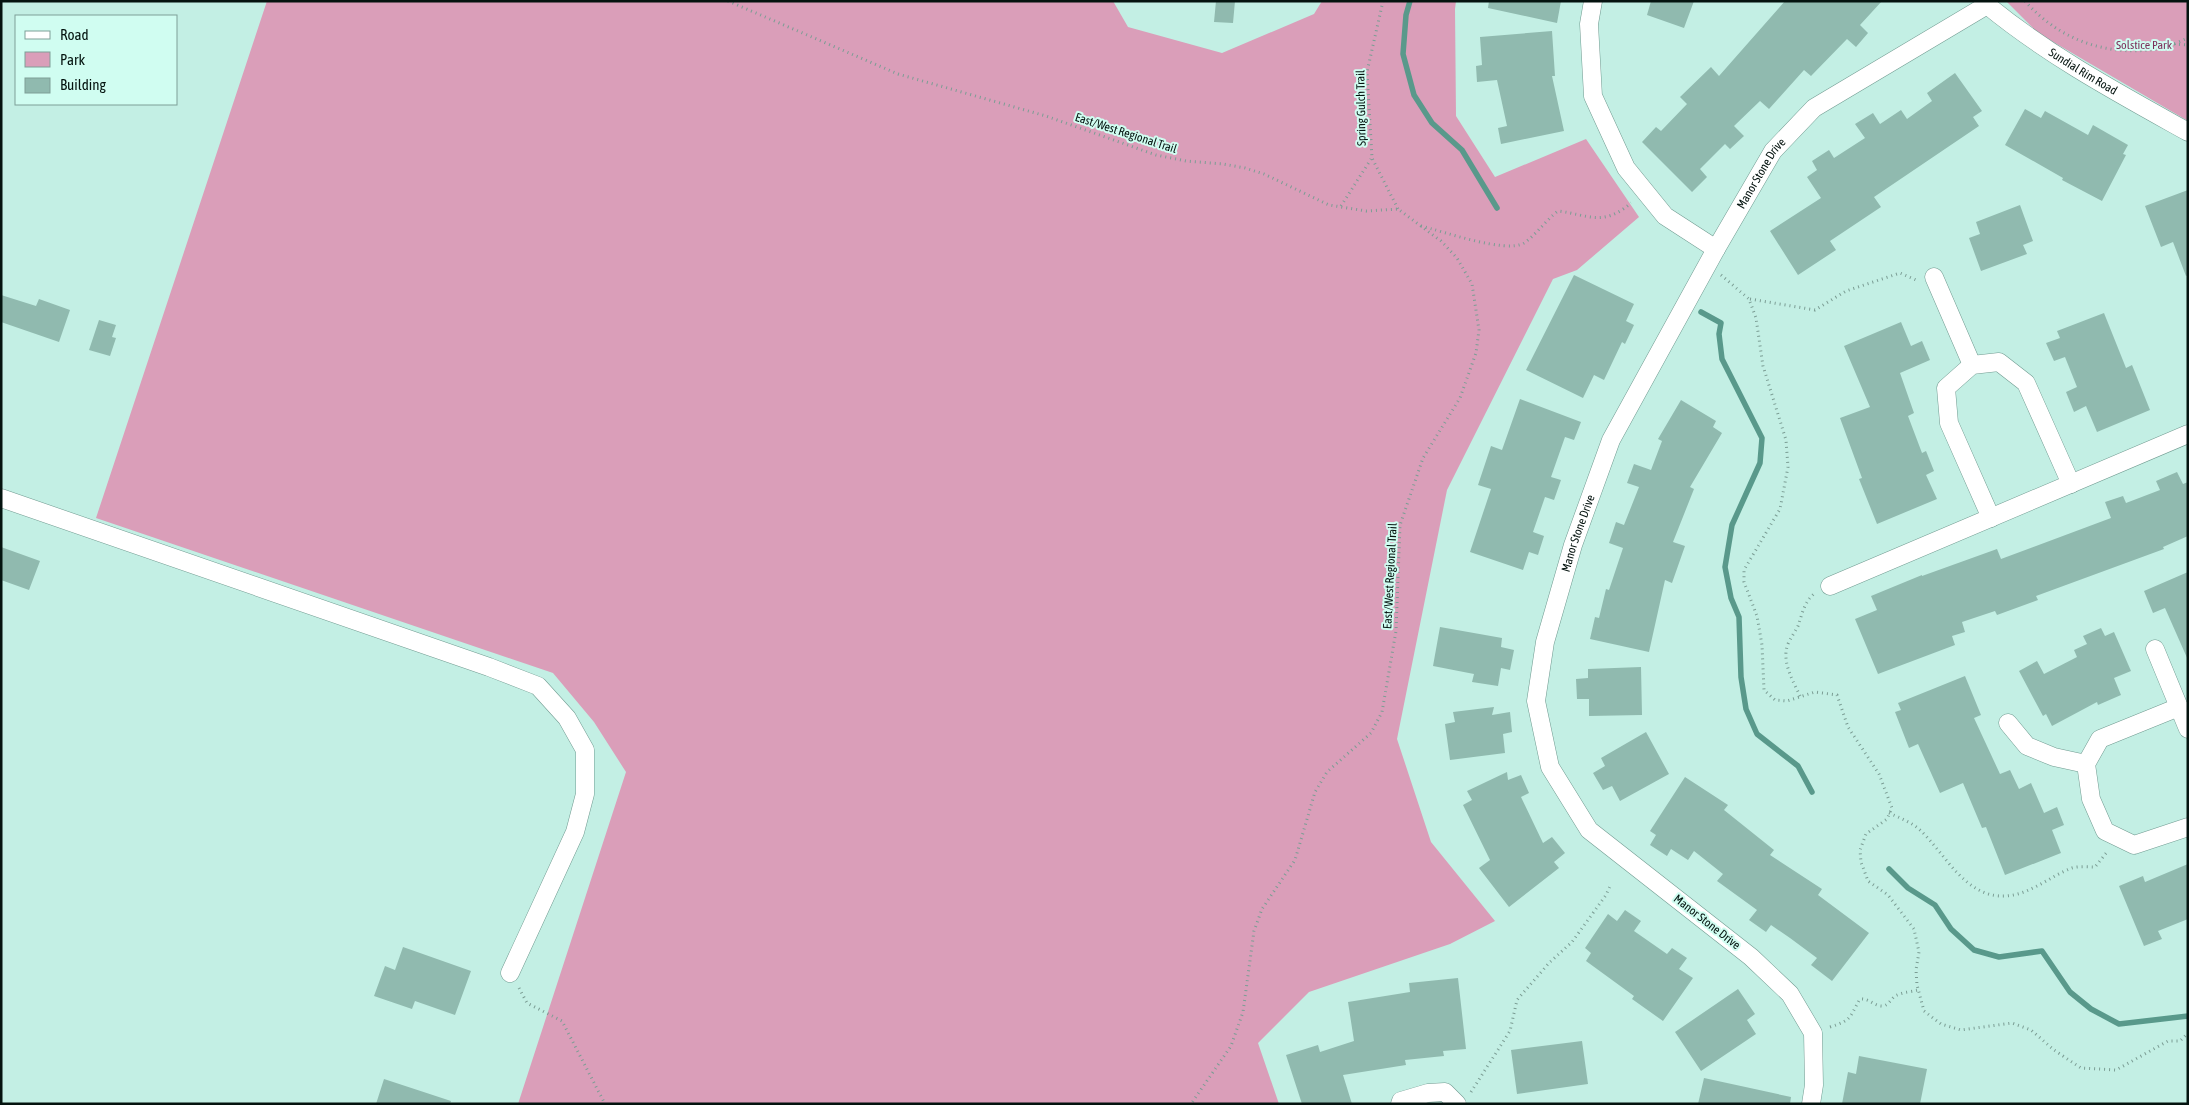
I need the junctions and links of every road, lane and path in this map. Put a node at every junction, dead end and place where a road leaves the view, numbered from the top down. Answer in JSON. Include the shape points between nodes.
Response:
{"nodes":[{"id":1,"x":728,"y":1,"type":"edge"},
{"id":2,"x":1383,"y":1,"type":"edge"},
{"id":3,"x":1593,"y":1,"type":"edge"},
{"id":4,"x":2025,"y":1,"type":"edge"},
{"id":5,"x":1986,"y":3,"type":"edge"},
{"id":6,"x":2188,"y":38,"type":"edge"},
{"id":7,"x":2173,"y":44,"type":"junction"},
{"id":8,"x":2188,"y":45,"type":"edge"},
{"id":9,"x":2188,"y":132,"type":"edge"},
{"id":10,"x":1372,"y":158,"type":"junction"},
{"id":11,"x":1644,"y":192,"type":"junction"},
{"id":12,"x":1341,"y":207,"type":"junction"},
{"id":13,"x":1398,"y":209,"type":"junction"},
{"id":14,"x":1418,"y":225,"type":"junction"},
{"id":15,"x":1716,"y":249,"type":"junction"},
{"id":16,"x":1934,"y":277,"type":"joint"},
{"id":17,"x":1750,"y":299,"type":"junction"},
{"id":18,"x":1972,"y":365,"type":"junction"},
{"id":19,"x":2188,"y":434,"type":"edge"},
{"id":20,"x":2071,"y":484,"type":"junction"},
{"id":21,"x":1,"y":498,"type":"edge"},
{"id":22,"x":1991,"y":518,"type":"junction"},
{"id":23,"x":1830,"y":586,"type":"joint"},
{"id":24,"x":2154,"y":649,"type":"dead end"},
{"id":25,"x":1800,"y":696,"type":"junction"},
{"id":26,"x":2179,"y":707,"type":"junction"},
{"id":27,"x":2008,"y":723,"type":"dead end"},
{"id":28,"x":2188,"y":729,"type":"edge"},
{"id":29,"x":2086,"y":764,"type":"junction"},
{"id":30,"x":1890,"y":813,"type":"junction"},
{"id":31,"x":2188,"y":827,"type":"edge"},
{"id":32,"x":2106,"y":854,"type":"dead end"},
{"id":33,"x":1611,"y":884,"type":"dead end"},
{"id":34,"x":510,"y":973,"type":"joint"},
{"id":35,"x":1918,"y":990,"type":"junction"},
{"id":36,"x":1813,"y":1033,"type":"junction"},
{"id":37,"x":2188,"y":1033,"type":"edge"},
{"id":38,"x":1463,"y":1100,"type":"edge"},
{"id":39,"x":605,"y":1104,"type":"edge"},
{"id":40,"x":1191,"y":1104,"type":"edge"},
{"id":41,"x":1400,"y":1104,"type":"edge"},
{"id":42,"x":1810,"y":1104,"type":"edge"}],
"edges":[{"from":1,"to":12,"type":"path","name":"East/West Regional Trail","via":[[898,74],[1046,116],[1156,155],[1245,168],[1329,205]]},
{"from":2,"to":10,"type":"path","name":"Spring Gulch Trail","via":[[1367,72]]},
{"from":3,"to":11,"type":"street","via":[[1589,24],[1592,96],[1626,168]]},
{"from":4,"to":7,"type":"path","via":[[2040,18],[2077,41],[2120,51],[2164,48]]},
{"from":5,"to":9,"type":"street","name":"Sundial Rim Road","via":[[2024,36],[2085,75]]},
{"from":5,"to":15,"type":"street","name":"Manor Stone Drive","via":[[1814,108],[1773,151]]},
{"from":6,"to":7,"type":"path"},
{"from":7,"to":8,"type":"path"},
{"from":10,"to":12,"type":"path"},
{"from":10,"to":13,"type":"path","name":"Spring Gulch Trail"},
{"from":11,"to":14,"type":"path","via":[[1607,218],[1584,218],[1558,211],[1522,244],[1501,247]]},
{"from":11,"to":15,"type":"street","via":[[1665,216]]},
{"from":12,"to":13,"type":"path","name":"East/West Regional Trail","via":[[1366,212]]},
{"from":13,"to":14,"type":"path","name":"East/West Regional Trail"},
{"from":14,"to":40,"type":"path","name":"East/West Regional Trail","via":[[1446,246],[1472,284],[1479,330],[1476,353],[1460,398],[1423,458],[1400,525],[1396,631],[1382,712],[1371,733],[1326,772],[1315,792],[1295,860],[1262,909],[1254,931],[1243,1012],[1232,1046]]},
{"from":15,"to":17,"type":"path","via":[[1716,271]]},
{"from":15,"to":36,"type":"street","name":"Manor Stone Drive","via":[[1611,440],[1573,545],[1548,634],[1536,701],[1550,768],[1589,830],[1751,956],[1790,994]]},
{"from":16,"to":17,"type":"path","via":[[1928,284],[1900,273],[1846,291],[1815,310]]},
{"from":16,"to":18,"type":"street"},
{"from":17,"to":25,"type":"path","via":[[1763,366],[1786,440],[1788,467],[1780,509],[1744,570],[1744,582],[1757,616],[1764,690],[1775,700],[1787,701]]},
{"from":18,"to":20,"type":"street","via":[[1999,362],[2026,383]]},
{"from":18,"to":22,"type":"street","via":[[1946,388],[1949,423]]},
{"from":19,"to":20,"type":"street"},
{"from":20,"to":22,"type":"street"},
{"from":21,"to":34,"type":"street","via":[[538,686],[567,718],[585,750],[586,794],[575,832]]},
{"from":22,"to":23,"type":"street"},
{"from":23,"to":25,"type":"path","via":[[1809,598],[1788,644],[1785,655]]},
{"from":24,"to":26,"type":"street"},
{"from":25,"to":30,"type":"path","via":[[1815,692],[1837,695],[1848,727],[1880,774],[1892,808]]},
{"from":26,"to":28,"type":"street"},
{"from":26,"to":29,"type":"street","via":[[2100,739]]},
{"from":27,"to":29,"type":"street","via":[[2027,746],[2054,757]]},
{"from":29,"to":31,"type":"street","via":[[2091,799],[2105,831],[2134,845]]},
{"from":30,"to":32,"type":"path","via":[[1920,830],[1968,883],[1986,893],[2004,896],[2021,893],[2074,867],[2095,867]]},
{"from":30,"to":35,"type":"path","via":[[1887,819],[1866,834],[1860,850],[1861,862],[1868,881],[1888,895],[1914,929],[1919,952],[1916,970]]},
{"from":33,"to":38,"type":"path","via":[[1572,942],[1517,1000],[1510,1031]]},
{"from":34,"to":39,"type":"path","via":[[527,1003],[562,1021]]},
{"from":35,"to":36,"type":"path","via":[[1893,997],[1882,1006],[1860,999],[1846,1022]]},
{"from":35,"to":37,"type":"path","via":[[1924,1012],[1940,1024],[1961,1030],[2012,1023],[2031,1030],[2081,1068],[2116,1070],[2168,1041],[2180,1041]]},
{"from":36,"to":42,"type":"street","name":"Manor Stone Drive","via":[[1814,1085]]},
{"from":38,"to":41,"type":"street","via":[[1445,1092],[1428,1093]]}]}
